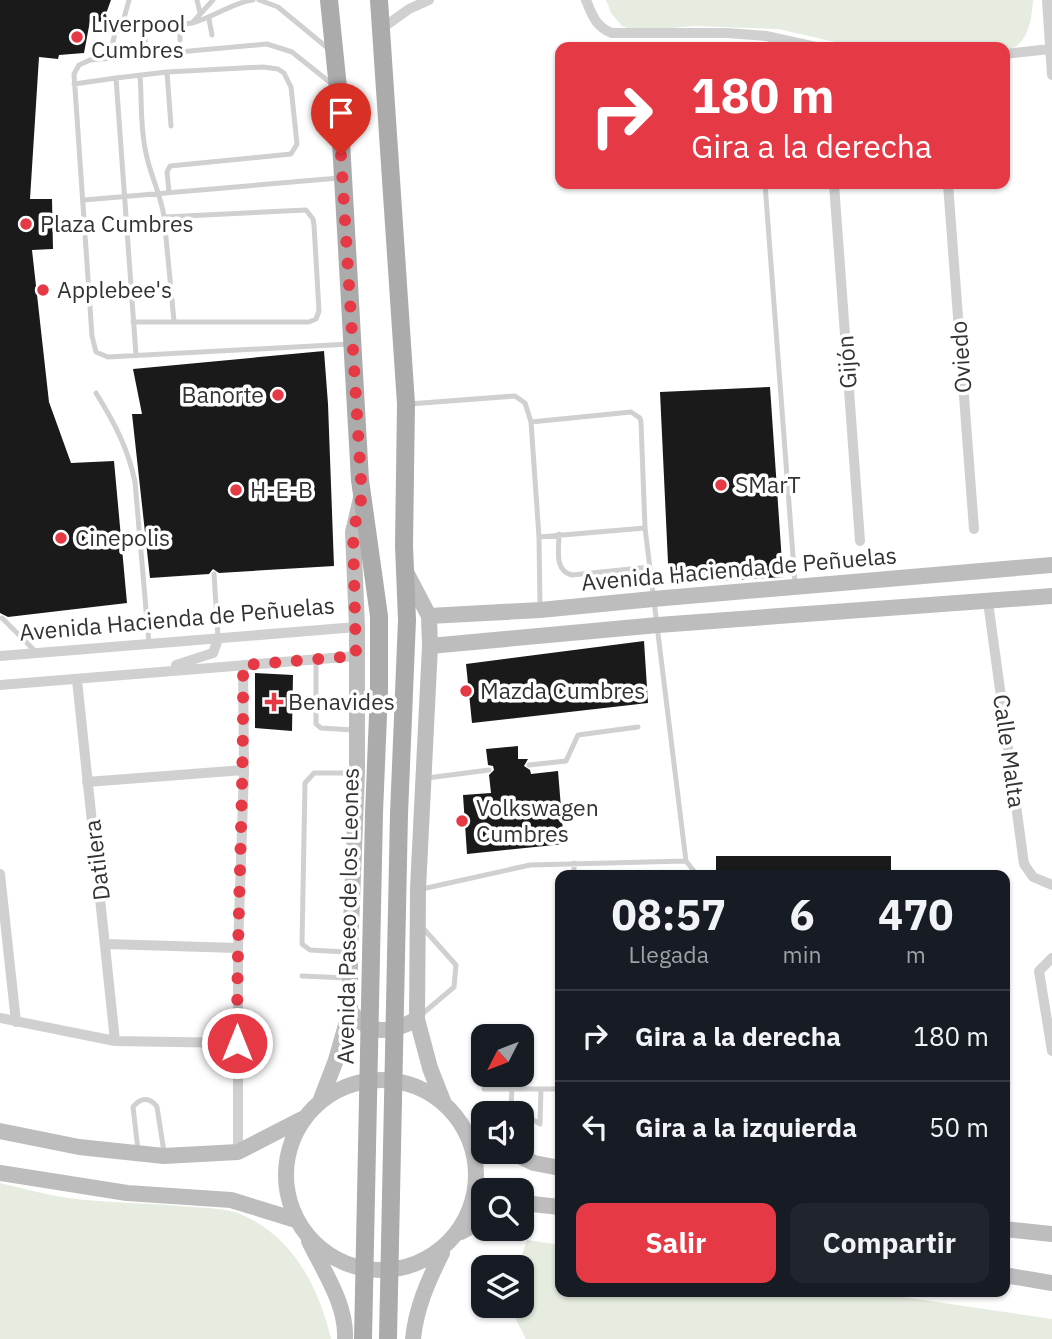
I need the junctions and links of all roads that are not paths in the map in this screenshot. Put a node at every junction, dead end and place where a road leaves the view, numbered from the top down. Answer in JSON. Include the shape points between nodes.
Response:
{"nodes":[{"id":1,"x":129,"y":0,"type":"edge"},
{"id":2,"x":197,"y":0,"type":"edge"},
{"id":3,"x":213,"y":0,"type":"edge"},
{"id":4,"x":253,"y":0,"type":"edge"},
{"id":5,"x":259,"y":0,"type":"edge"},
{"id":6,"x":329,"y":0,"type":"edge"},
{"id":7,"x":379,"y":0,"type":"edge"},
{"id":8,"x":429,"y":0,"type":"edge"},
{"id":9,"x":586,"y":0,"type":"edge"},
{"id":10,"x":1047,"y":0,"type":"edge"},
{"id":11,"x":200,"y":13,"type":"junction"},
{"id":12,"x":209,"y":19,"type":"junction"},
{"id":13,"x":127,"y":23,"type":"junction"},
{"id":14,"x":192,"y":23,"type":"junction"},
{"id":15,"x":180,"y":24,"type":"junction"},
{"id":16,"x":146,"y":29,"type":"junction"},
{"id":17,"x":381,"y":29,"type":"junction"},
{"id":18,"x":212,"y":35,"type":"dead end"},
{"id":19,"x":180,"y":40,"type":"dead end"},
{"id":20,"x":793,"y":42,"type":"edge"},
{"id":21,"x":145,"y":43,"type":"dead end"},
{"id":22,"x":112,"y":46,"type":"dead end"},
{"id":23,"x":1050,"y":49,"type":"junction"},
{"id":24,"x":1010,"y":53,"type":"edge"},
{"id":25,"x":335,"y":55,"type":"junction"},
{"id":26,"x":167,"y":72,"type":"junction"},
{"id":27,"x":140,"y":75,"type":"junction"},
{"id":28,"x":1052,"y":75,"type":"edge"},
{"id":29,"x":116,"y":78,"type":"junction"},
{"id":30,"x":75,"y":83,"type":"junction"},
{"id":31,"x":338,"y":88,"type":"junction"},
{"id":32,"x":171,"y":126,"type":"dead end"},
{"id":33,"x":342,"y":178,"type":"junction"},
{"id":34,"x":765,"y":189,"type":"edge"},
{"id":35,"x":834,"y":189,"type":"edge"},
{"id":36,"x":948,"y":189,"type":"edge"},
{"id":37,"x":169,"y":192,"type":"junction"},
{"id":38,"x":160,"y":193,"type":"junction"},
{"id":39,"x":126,"y":196,"type":"junction"},
{"id":40,"x":84,"y":200,"type":"junction"},
{"id":41,"x":164,"y":217,"type":"junction"},
{"id":42,"x":174,"y":321,"type":"junction"},
{"id":43,"x":133,"y":322,"type":"junction"},
{"id":44,"x":354,"y":344,"type":"junction"},
{"id":45,"x":136,"y":355,"type":"junction"},
{"id":46,"x":96,"y":393,"type":"dead end"},
{"id":47,"x":406,"y":404,"type":"junction"},
{"id":48,"x":531,"y":422,"type":"junction"},
{"id":49,"x":362,"y":496,"type":"junction"},
{"id":50,"x":645,"y":528,"type":"junction"},
{"id":51,"x":974,"y":529,"type":"dead end"},
{"id":52,"x":559,"y":534,"type":"junction"},
{"id":53,"x":538,"y":537,"type":"junction"},
{"id":54,"x":860,"y":541,"type":"dead end"},
{"id":55,"x":1052,"y":565,"type":"edge"},
{"id":56,"x":650,"y":567,"type":"junction"},
{"id":57,"x":405,"y":572,"type":"junction"},
{"id":58,"x":214,"y":574,"type":"dead end"},
{"id":59,"x":795,"y":586,"type":"junction"},
{"id":60,"x":1052,"y":596,"type":"edge"},
{"id":61,"x":653,"y":598,"type":"junction"},
{"id":62,"x":988,"y":601,"type":"junction"},
{"id":63,"x":540,"y":610,"type":"junction"},
{"id":64,"x":429,"y":616,"type":"junction"},
{"id":65,"x":2,"y":618,"type":"dead end"},
{"id":66,"x":658,"y":625,"type":"junction"},
{"id":67,"x":357,"y":627,"type":"junction"},
{"id":68,"x":218,"y":639,"type":"junction"},
{"id":69,"x":149,"y":643,"type":"junction"},
{"id":70,"x":430,"y":646,"type":"junction"},
{"id":71,"x":37,"y":653,"type":"junction"},
{"id":72,"x":0,"y":656,"type":"edge"},
{"id":73,"x":356,"y":656,"type":"junction"},
{"id":74,"x":316,"y":660,"type":"junction"},
{"id":75,"x":243,"y":665,"type":"junction"},
{"id":76,"x":157,"y":671,"type":"junction"},
{"id":77,"x":78,"y":680,"type":"junction"},
{"id":78,"x":0,"y":685,"type":"edge"},
{"id":79,"x":638,"y":727,"type":"dead end"},
{"id":80,"x":356,"y":730,"type":"junction"},
{"id":81,"x":529,"y":765,"type":"dead end"},
{"id":82,"x":244,"y":770,"type":"junction"},
{"id":83,"x":489,"y":770,"type":"dead end"},
{"id":84,"x":357,"y":773,"type":"junction"},
{"id":85,"x":424,"y":778,"type":"junction"},
{"id":86,"x":87,"y":782,"type":"junction"},
{"id":87,"x":686,"y":861,"type":"junction"},
{"id":88,"x":574,"y":863,"type":"junction"},
{"id":89,"x":574,"y":870,"type":"edge"},
{"id":90,"x":693,"y":870,"type":"edge"},
{"id":91,"x":0,"y":874,"type":"edge"},
{"id":92,"x":1052,"y":885,"type":"edge"},
{"id":93,"x":418,"y":890,"type":"junction"},
{"id":94,"x":418,"y":922,"type":"junction"},
{"id":95,"x":106,"y":944,"type":"junction"},
{"id":96,"x":237,"y":948,"type":"junction"},
{"id":97,"x":349,"y":952,"type":"junction"},
{"id":98,"x":1052,"y":958,"type":"edge"},
{"id":99,"x":302,"y":976,"type":"dead end"},
{"id":100,"x":350,"y":978,"type":"junction"},
{"id":101,"x":350,"y":1011,"type":"junction"},
{"id":102,"x":0,"y":1018,"type":"edge"},
{"id":103,"x":417,"y":1019,"type":"junction"},
{"id":104,"x":16,"y":1022,"type":"junction"},
{"id":105,"x":115,"y":1041,"type":"junction"},
{"id":106,"x":237,"y":1043,"type":"junction"},
{"id":107,"x":1052,"y":1051,"type":"edge"},
{"id":108,"x":484,"y":1089,"type":"dead end"},
{"id":109,"x":512,"y":1089,"type":"junction"},
{"id":110,"x":541,"y":1089,"type":"junction"},
{"id":111,"x":555,"y":1089,"type":"edge"},
{"id":112,"x":321,"y":1100,"type":"junction"},
{"id":113,"x":443,"y":1101,"type":"junction"},
{"id":114,"x":302,"y":1119,"type":"junction"},
{"id":115,"x":465,"y":1126,"type":"junction"},
{"id":116,"x":471,"y":1129,"type":"edge"},
{"id":117,"x":0,"y":1130,"type":"edge"},
{"id":118,"x":238,"y":1152,"type":"junction"},
{"id":119,"x":139,"y":1153,"type":"junction"},
{"id":120,"x":164,"y":1156,"type":"junction"},
{"id":121,"x":534,"y":1163,"type":"edge"},
{"id":122,"x":555,"y":1167,"type":"edge"},
{"id":123,"x":0,"y":1173,"type":"edge"},
{"id":124,"x":534,"y":1204,"type":"edge"},
{"id":125,"x":555,"y":1207,"type":"edge"},
{"id":126,"x":296,"y":1220,"type":"junction"},
{"id":127,"x":471,"y":1227,"type":"edge"},
{"id":128,"x":1010,"y":1230,"type":"edge"},
{"id":129,"x":461,"y":1232,"type":"junction"},
{"id":130,"x":1052,"y":1234,"type":"edge"},
{"id":131,"x":307,"y":1235,"type":"junction"},
{"id":132,"x":443,"y":1251,"type":"junction"},
{"id":133,"x":1010,"y":1276,"type":"edge"},
{"id":134,"x":1052,"y":1283,"type":"edge"},
{"id":135,"x":345,"y":1339,"type":"edge"},
{"id":136,"x":363,"y":1339,"type":"edge"},
{"id":137,"x":388,"y":1339,"type":"edge"},
{"id":138,"x":413,"y":1339,"type":"edge"}],
"edges":[{"from":1,"to":13,"type":"lane","via":[[124,12]]},
{"from":2,"to":11,"type":"lane"},
{"from":3,"to":11,"type":"lane"},
{"from":4,"to":12,"type":"lane"},
{"from":5,"to":25,"type":"lane","via":[[278,7]]},
{"from":6,"to":25,"type":"main road","name":"Avenida Paseo de los Leones"},
{"from":7,"to":17,"type":"main road"},
{"from":8,"to":17,"type":"street"},
{"from":9,"to":20,"type":"street","via":[[595,21],[604,30],[621,35],[727,33]]},
{"from":10,"to":23,"type":"street"},
{"from":11,"to":14,"type":"lane"},
{"from":12,"to":14,"type":"lane"},
{"from":12,"to":18,"type":"lane"},
{"from":13,"to":16,"type":"lane","via":[[134,29]]},
{"from":13,"to":22,"type":"lane","via":[[115,33]]},
{"from":14,"to":15,"type":"lane"},
{"from":15,"to":16,"type":"lane"},
{"from":15,"to":19,"type":"lane"},
{"from":16,"to":21,"type":"lane"},
{"from":17,"to":47,"type":"main road"},
{"from":23,"to":24,"type":"street"},
{"from":23,"to":28,"type":"street"},
{"from":25,"to":31,"type":"main road","name":"Avenida Paseo de los Leones"},
{"from":26,"to":27,"type":"lane"},
{"from":26,"to":32,"type":"lane"},
{"from":26,"to":37,"type":"lane","via":[[278,69],[291,87],[297,144],[287,156],[170,166]]},
{"from":27,"to":29,"type":"lane"},
{"from":27,"to":38,"type":"lane","via":[[144,143]]},
{"from":29,"to":30,"type":"lane"},
{"from":29,"to":39,"type":"lane"},
{"from":30,"to":31,"type":"lane","via":[[76,69],[90,60],[254,44],[292,52]]},
{"from":30,"to":40,"type":"lane"},
{"from":31,"to":33,"type":"main road","name":"Avenida Paseo de los Leones"},
{"from":33,"to":37,"type":"lane"},
{"from":33,"to":44,"type":"main road","name":"Avenida Paseo de los Leones"},
{"from":34,"to":59,"type":"lane"},
{"from":35,"to":54,"type":"street","name":"Gijón"},
{"from":36,"to":51,"type":"street","name":"Oviedo"},
{"from":37,"to":38,"type":"lane"},
{"from":38,"to":39,"type":"lane"},
{"from":38,"to":41,"type":"lane"},
{"from":39,"to":40,"type":"lane"},
{"from":39,"to":43,"type":"lane"},
{"from":40,"to":45,"type":"lane","via":[[93,345],[101,356]]},
{"from":41,"to":42,"type":"lane"},
{"from":41,"to":42,"type":"lane","via":[[300,210],[310,213],[314,225],[319,311],[313,321]]},
{"from":42,"to":43,"type":"lane"},
{"from":43,"to":45,"type":"lane"},
{"from":44,"to":45,"type":"lane"},
{"from":44,"to":49,"type":"main road","name":"Avenida Paseo de los Leones"},
{"from":46,"to":69,"type":"lane","via":[[131,463]]},
{"from":47,"to":48,"type":"lane","via":[[515,396],[525,403]]},
{"from":47,"to":57,"type":"main road"},
{"from":48,"to":50,"type":"lane","via":[[631,412],[640,418]]},
{"from":48,"to":53,"type":"lane"},
{"from":49,"to":67,"type":"street","name":"Avenida Paseo de los Leones","via":[[353,532]]},
{"from":49,"to":136,"type":"main road","name":"Avenida Paseo de los Leones","via":[[379,616]]},
{"from":50,"to":52,"type":"lane"},
{"from":50,"to":56,"type":"lane"},
{"from":52,"to":53,"type":"lane"},
{"from":52,"to":56,"type":"lane","via":[[560,566],[566,574]]},
{"from":53,"to":63,"type":"lane"},
{"from":55,"to":59,"type":"street","name":"Avenida Hacienda de Peñuelas"},
{"from":56,"to":61,"type":"lane"},
{"from":57,"to":64,"type":"street"},
{"from":57,"to":137,"type":"main road"},
{"from":58,"to":68,"type":"lane"},
{"from":59,"to":61,"type":"street","name":"Avenida Hacienda de Peñuelas"},
{"from":60,"to":62,"type":"street"},
{"from":61,"to":63,"type":"street","name":"Avenida Hacienda de Peñuelas"},
{"from":61,"to":66,"type":"lane"},
{"from":62,"to":66,"type":"street"},
{"from":62,"to":92,"type":"street","name":"Calle Malta","via":[[1024,864],[1033,877]]},
{"from":63,"to":64,"type":"street","name":"Avenida Hacienda de Peñuelas"},
{"from":64,"to":70,"type":"street"},
{"from":65,"to":71,"type":"lane"},
{"from":66,"to":70,"type":"street"},
{"from":66,"to":87,"type":"lane"},
{"from":67,"to":68,"type":"street","name":"Avenida Hacienda de Peñuelas"},
{"from":67,"to":73,"type":"street","name":"Avenida Paseo de los Leones"},
{"from":68,"to":69,"type":"street","name":"Avenida Hacienda de Peñuelas"},
{"from":68,"to":76,"type":"street","via":[[213,653]]},
{"from":69,"to":71,"type":"street","name":"Avenida Hacienda de Peñuelas"},
{"from":70,"to":85,"type":"street"},
{"from":71,"to":72,"type":"street","name":"Avenida Hacienda de Peñuelas"},
{"from":73,"to":74,"type":"street"},
{"from":73,"to":80,"type":"street","name":"Avenida Paseo de los Leones"},
{"from":74,"to":75,"type":"street"},
{"from":74,"to":80,"type":"lane","via":[[316,724]]},
{"from":75,"to":76,"type":"street"},
{"from":75,"to":82,"type":"street"},
{"from":76,"to":77,"type":"street"},
{"from":77,"to":78,"type":"street"},
{"from":77,"to":86,"type":"street","name":"Datilera"},
{"from":79,"to":81,"type":"lane","via":[[578,735],[566,761]]},
{"from":80,"to":84,"type":"street","name":"Avenida Paseo de los Leones"},
{"from":82,"to":86,"type":"street"},
{"from":82,"to":96,"type":"street"},
{"from":83,"to":85,"type":"lane"},
{"from":84,"to":97,"type":"street","name":"Avenida Paseo de los Leones"},
{"from":84,"to":97,"type":"lane","via":[[314,773],[305,783],[302,944],[310,950]]},
{"from":85,"to":93,"type":"street"},
{"from":86,"to":95,"type":"street","name":"Datilera"},
{"from":87,"to":88,"type":"lane"},
{"from":87,"to":90,"type":"lane"},
{"from":88,"to":89,"type":"lane"},
{"from":88,"to":93,"type":"lane","via":[[530,865]]},
{"from":91,"to":104,"type":"street"},
{"from":93,"to":94,"type":"street"},
{"from":94,"to":103,"type":"street"},
{"from":94,"to":103,"type":"lane","via":[[456,965],[454,987]]},
{"from":95,"to":96,"type":"street"},
{"from":95,"to":105,"type":"street","name":"Datilera"},
{"from":96,"to":106,"type":"street"},
{"from":97,"to":100,"type":"street","name":"Avenida Paseo de los Leones"},
{"from":98,"to":107,"type":"street","via":[[1040,971]]},
{"from":99,"to":100,"type":"lane"},
{"from":100,"to":101,"type":"street","name":"Avenida Paseo de los Leones"},
{"from":101,"to":103,"type":"street","via":[[368,1027],[380,1030]]},
{"from":101,"to":112,"type":"street","name":"Avenida Paseo de los Leones"},
{"from":102,"to":104,"type":"street"},
{"from":103,"to":113,"type":"street"},
{"from":104,"to":105,"type":"street"},
{"from":105,"to":106,"type":"street"},
{"from":106,"to":118,"type":"street"},
{"from":108,"to":109,"type":"lane"},
{"from":109,"to":110,"type":"lane"},
{"from":109,"to":110,"type":"lane","via":[[511,1106],[540,1124]]},
{"from":110,"to":111,"type":"lane"},
{"from":112,"to":113,"type":"street","via":[[345,1086],[372,1080],[399,1082]]},
{"from":112,"to":114,"type":"street"},
{"from":113,"to":115,"type":"street"},
{"from":114,"to":118,"type":"street"},
{"from":114,"to":126,"type":"street","via":[[289,1147],[285,1178]]},
{"from":115,"to":116,"type":"street"},
{"from":115,"to":129,"type":"street","via":[[474,1143],[474,1168],[473,1194]]},
{"from":117,"to":119,"type":"street","via":[[79,1147]]},
{"from":118,"to":120,"type":"street"},
{"from":119,"to":120,"type":"street"},
{"from":119,"to":120,"type":"lane","via":[[133,1107],[145,1099],[157,1107]]},
{"from":121,"to":122,"type":"street"},
{"from":123,"to":126,"type":"street","via":[[127,1193],[231,1200]]},
{"from":124,"to":125,"type":"street"},
{"from":126,"to":131,"type":"street"},
{"from":127,"to":129,"type":"street"},
{"from":128,"to":130,"type":"street"},
{"from":129,"to":132,"type":"street"},
{"from":131,"to":132,"type":"street","via":[[327,1253],[352,1265],[378,1269],[426,1261]]},
{"from":131,"to":135,"type":"street","via":[[338,1302]]},
{"from":132,"to":138,"type":"street","via":[[415,1316]]},
{"from":133,"to":134,"type":"street"}]}
